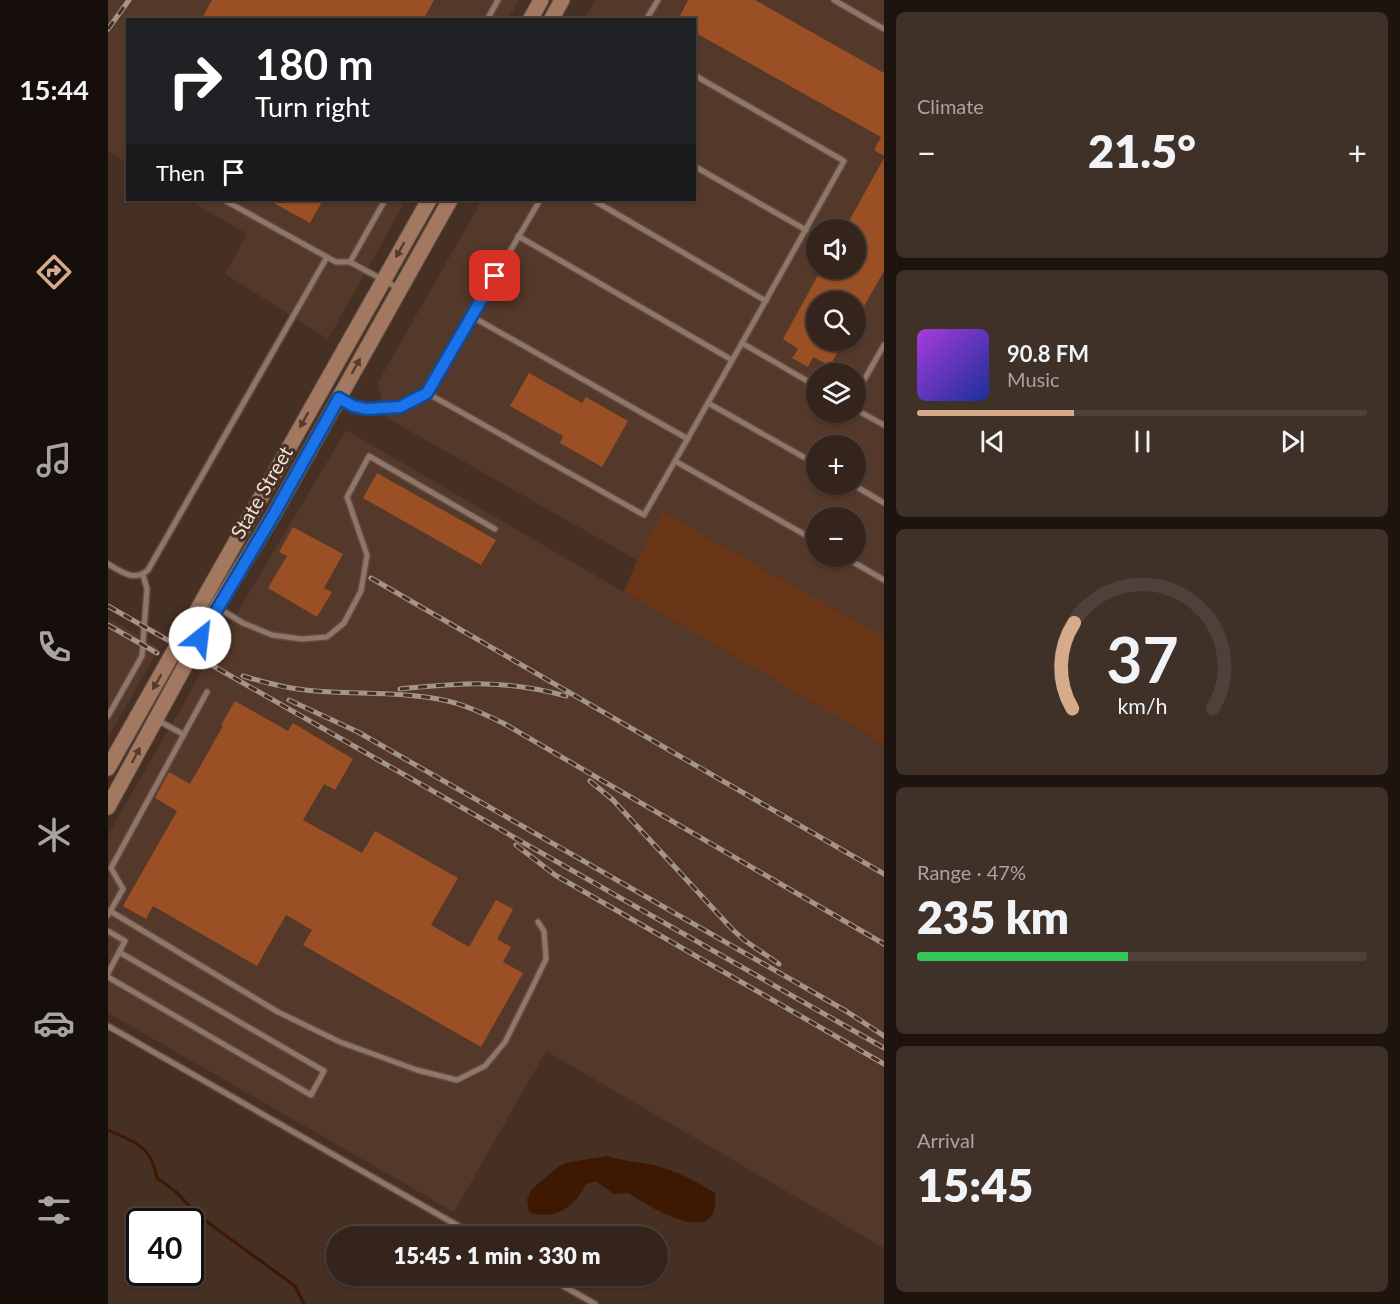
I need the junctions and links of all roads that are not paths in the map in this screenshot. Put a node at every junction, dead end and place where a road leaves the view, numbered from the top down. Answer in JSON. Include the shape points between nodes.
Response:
{"nodes":[{"id":1,"x":498,"y":0,"type":"edge"},
{"id":2,"x":541,"y":0,"type":"edge"},
{"id":3,"x":562,"y":0,"type":"edge"},
{"id":4,"x":658,"y":0,"type":"edge"},
{"id":5,"x":834,"y":0,"type":"edge"},
{"id":6,"x":488,"y":18,"type":"edge"},
{"id":7,"x":531,"y":18,"type":"edge"},
{"id":8,"x":552,"y":18,"type":"edge"},
{"id":9,"x":647,"y":18,"type":"edge"},
{"id":10,"x":884,"y":28,"type":"edge"},
{"id":11,"x":696,"y":76,"type":"edge"},
{"id":12,"x":696,"y":166,"type":"edge"},
{"id":13,"x":226,"y":201,"type":"edge"},
{"id":14,"x":384,"y":201,"type":"edge"},
{"id":15,"x":428,"y":201,"type":"edge"},
{"id":16,"x":449,"y":201,"type":"edge"},
{"id":17,"x":539,"y":201,"type":"edge"},
{"id":18,"x":595,"y":201,"type":"edge"},
{"id":19,"x":812,"y":219,"type":"edge"},
{"id":20,"x":806,"y":230,"type":"joint"},
{"id":21,"x":518,"y":236,"type":"junction"},
{"id":22,"x":327,"y":257,"type":"junction"},
{"id":23,"x":350,"y":262,"type":"junction"},
{"id":24,"x":383,"y":280,"type":"junction"},
{"id":25,"x":400,"y":289,"type":"junction"},
{"id":26,"x":766,"y":301,"type":"junction"},
{"id":27,"x":471,"y":316,"type":"junction"},
{"id":28,"x":742,"y":344,"type":"junction"},
{"id":29,"x":883,"y":349,"type":"edge"},
{"id":30,"x":732,"y":360,"type":"junction"},
{"id":31,"x":866,"y":378,"type":"edge"},
{"id":32,"x":806,"y":380,"type":"edge"},
{"id":33,"x":427,"y":393,"type":"junction"},
{"id":34,"x":339,"y":398,"type":"junction"},
{"id":35,"x":708,"y":402,"type":"junction"},
{"id":36,"x":866,"y":415,"type":"edge"},
{"id":37,"x":884,"y":425,"type":"edge"},
{"id":38,"x":688,"y":439,"type":"junction"},
{"id":39,"x":806,"y":458,"type":"edge"},
{"id":40,"x":675,"y":461,"type":"junction"},
{"id":41,"x":866,"y":492,"type":"edge"},
{"id":42,"x":884,"y":502,"type":"edge"},
{"id":43,"x":495,"y":528,"type":"dead end"},
{"id":44,"x":806,"y":535,"type":"edge"},
{"id":45,"x":108,"y":564,"type":"edge"},
{"id":46,"x":862,"y":567,"type":"edge"},
{"id":47,"x":143,"y":575,"type":"junction"},
{"id":48,"x":884,"y":580,"type":"edge"},
{"id":49,"x":210,"y":603,"type":"junction"},
{"id":50,"x":207,"y":692,"type":"dead end"},
{"id":51,"x":108,"y":716,"type":"edge"},
{"id":52,"x":155,"y":719,"type":"junction"},
{"id":53,"x":183,"y":734,"type":"junction"},
{"id":54,"x":108,"y":768,"type":"edge"},
{"id":55,"x":108,"y":807,"type":"edge"},
{"id":56,"x":108,"y":900,"type":"edge"},
{"id":57,"x":115,"y":904,"type":"junction"},
{"id":58,"x":109,"y":913,"type":"edge"},
{"id":59,"x":538,"y":922,"type":"dead end"},
{"id":60,"x":108,"y":931,"type":"edge"},
{"id":61,"x":119,"y":952,"type":"junction"},
{"id":62,"x":108,"y":975,"type":"edge"},
{"id":63,"x":108,"y":1026,"type":"edge"},
{"id":64,"x":458,"y":1226,"type":"edge"},
{"id":65,"x":563,"y":1286,"type":"edge"},
{"id":66,"x":595,"y":1304,"type":"edge"}],
"edges":[{"from":1,"to":6,"type":"lane"},
{"from":2,"to":7,"type":"street"},
{"from":3,"to":8,"type":"street"},
{"from":4,"to":9,"type":"lane"},
{"from":5,"to":10,"type":"lane"},
{"from":11,"to":19,"type":"lane","via":[[844,161]]},
{"from":12,"to":20,"type":"lane"},
{"from":13,"to":22,"type":"lane"},
{"from":14,"to":23,"type":"lane"},
{"from":15,"to":24,"type":"street","name":"State Street","one_way":true},
{"from":16,"to":25,"type":"street","name":"State Street"},
{"from":17,"to":21,"type":"lane"},
{"from":18,"to":26,"type":"lane"},
{"from":20,"to":26,"type":"lane"},
{"from":21,"to":27,"type":"lane"},
{"from":21,"to":30,"type":"lane"},
{"from":22,"to":23,"type":"lane"},
{"from":22,"to":47,"type":"lane"},
{"from":23,"to":24,"type":"lane"},
{"from":24,"to":25,"type":"lane"},
{"from":24,"to":49,"type":"street","name":"State Street","one_way":true},
{"from":34,"to":25,"type":"street","name":"State Street","one_way":true},
{"from":26,"to":28,"type":"lane"},
{"from":27,"to":33,"type":"lane"},
{"from":27,"to":38,"type":"lane"},
{"from":28,"to":30,"type":"lane"},
{"from":28,"to":32,"type":"lane"},
{"from":29,"to":31,"type":"lane"},
{"from":30,"to":35,"type":"lane"},
{"from":33,"to":34,"type":"lane","via":[[400,407],[366,409]]},
{"from":33,"to":40,"type":"lane","via":[[644,515]]},
{"from":34,"to":49,"type":"street","name":"State Street","via":[[274,514]]},
{"from":35,"to":38,"type":"lane"},
{"from":35,"to":39,"type":"lane"},
{"from":36,"to":37,"type":"lane"},
{"from":38,"to":40,"type":"lane"},
{"from":40,"to":44,"type":"lane"},
{"from":41,"to":42,"type":"lane"},
{"from":43,"to":49,"type":"lane","via":[[369,456],[347,497],[367,555],[361,591],[344,623],[327,637],[272,635]]},
{"from":45,"to":47,"type":"lane","via":[[126,574]]},
{"from":46,"to":48,"type":"lane"},
{"from":47,"to":51,"type":"lane","via":[[147,589],[142,656]]},
{"from":49,"to":52,"type":"street","name":"State Street"},
{"from":49,"to":54,"type":"street","name":"State Street","one_way":true},
{"from":50,"to":53,"type":"lane"},
{"from":52,"to":53,"type":"lane"},
{"from":55,"to":52,"type":"street","name":"State Street","one_way":true},
{"from":53,"to":57,"type":"lane","via":[[111,868],[123,889]]},
{"from":56,"to":57,"type":"lane"},
{"from":57,"to":58,"type":"lane"},
{"from":58,"to":59,"type":"lane","via":[[278,1012],[340,1042],[457,1080],[485,1066],[504,1042],[531,990],[546,958],[544,931]]},
{"from":60,"to":61,"type":"lane","via":[[125,941]]},
{"from":61,"to":62,"type":"lane"},
{"from":61,"to":62,"type":"lane","via":[[324,1071],[311,1095]]},
{"from":63,"to":64,"type":"lane"},
{"from":65,"to":66,"type":"lane"}]}
